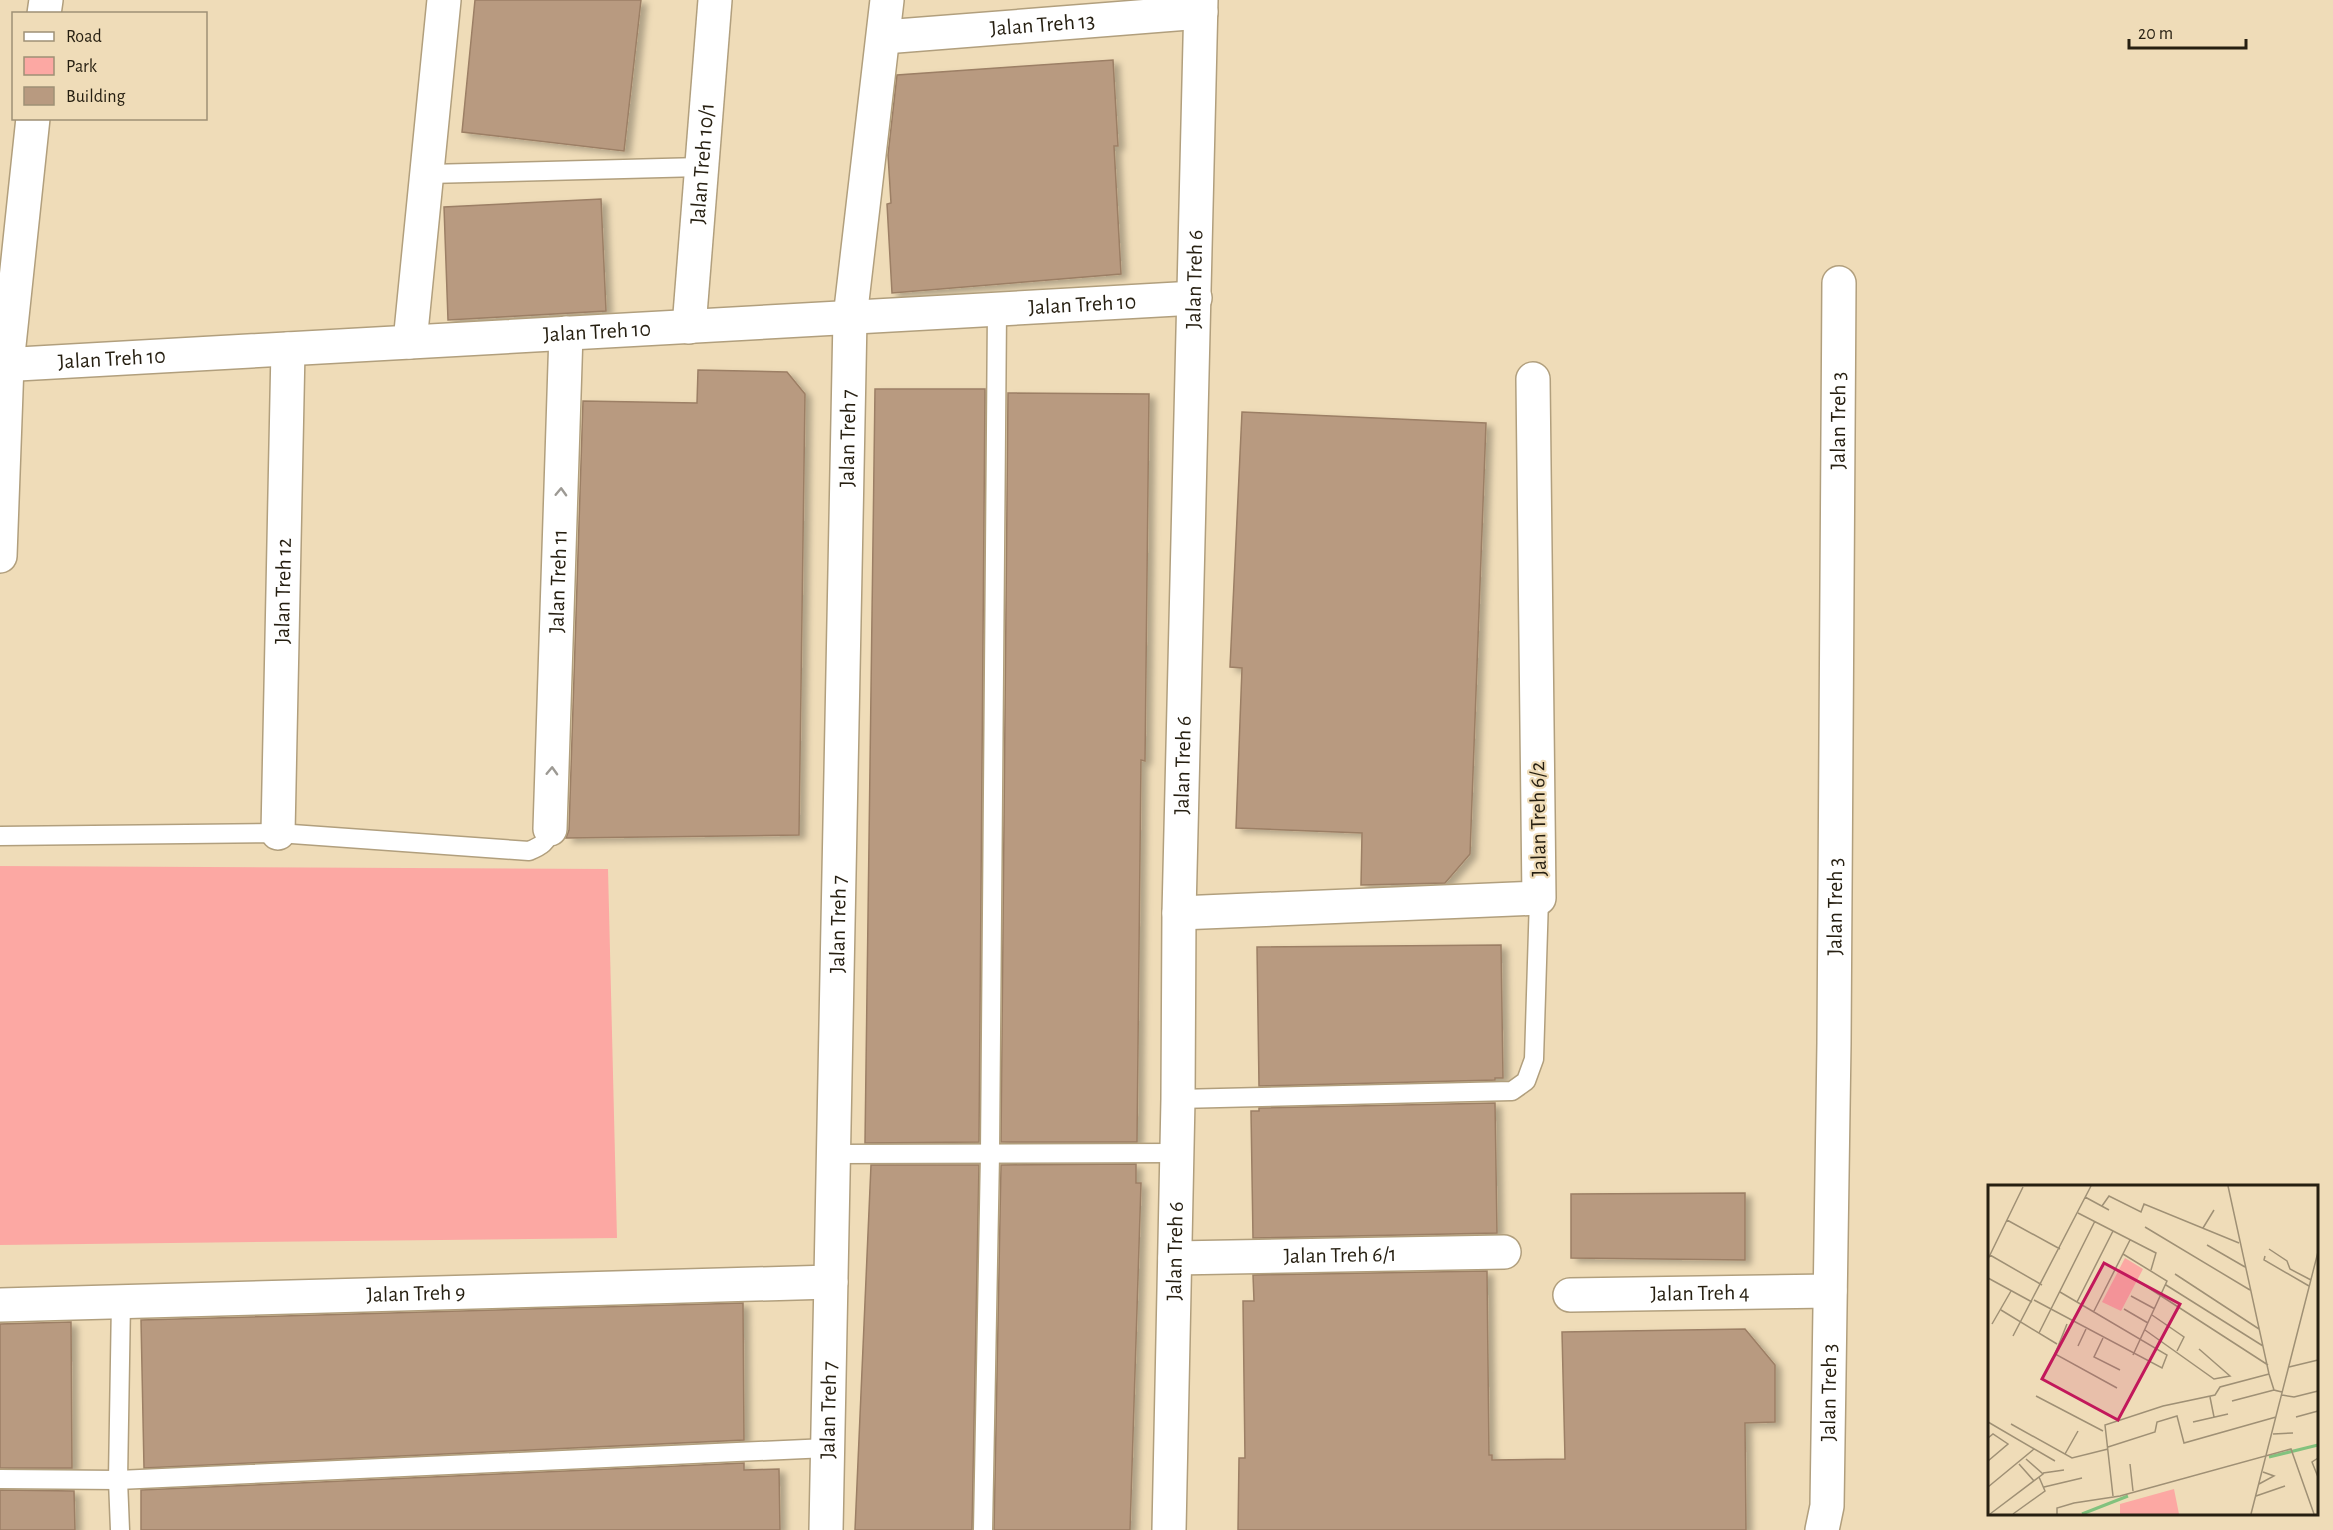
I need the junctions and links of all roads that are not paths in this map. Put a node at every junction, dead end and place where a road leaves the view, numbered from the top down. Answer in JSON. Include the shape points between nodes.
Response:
{"nodes":[{"id":1,"x":444,"y":0,"type":"edge"},
{"id":2,"x":715,"y":0,"type":"edge"},
{"id":3,"x":887,"y":0,"type":"edge"},
{"id":4,"x":1201,"y":6,"type":"edge"},
{"id":5,"x":884,"y":37,"type":"junction"},
{"id":6,"x":33,"y":120,"type":"edge"},
{"id":7,"x":701,"y":168,"type":"junction"},
{"id":8,"x":428,"y":174,"type":"junction"},
{"id":9,"x":1839,"y":283,"type":"dead end"},
{"id":10,"x":1195,"y":298,"type":"junction"},
{"id":11,"x":997,"y":310,"type":"junction"},
{"id":12,"x":850,"y":318,"type":"junction"},
{"id":13,"x":688,"y":327,"type":"junction"},
{"id":14,"x":566,"y":333,"type":"junction"},
{"id":15,"x":410,"y":342,"type":"junction"},
{"id":16,"x":288,"y":349,"type":"junction"},
{"id":17,"x":3,"y":365,"type":"edge"},
{"id":18,"x":1533,"y":379,"type":"dead end"},
{"id":19,"x":0,"y":556,"type":"edge"},
{"id":20,"x":550,"y":829,"type":"joint"},
{"id":21,"x":278,"y":833,"type":"junction"},
{"id":22,"x":0,"y":836,"type":"edge"},
{"id":23,"x":1539,"y":898,"type":"junction"},
{"id":24,"x":1179,"y":913,"type":"junction"},
{"id":25,"x":1178,"y":1099,"type":"junction"},
{"id":26,"x":834,"y":1154,"type":"junction"},
{"id":27,"x":990,"y":1154,"type":"junction"},
{"id":28,"x":1177,"y":1154,"type":"junction"},
{"id":29,"x":1504,"y":1252,"type":"dead end"},
{"id":30,"x":1174,"y":1258,"type":"junction"},
{"id":31,"x":831,"y":1282,"type":"junction"},
{"id":32,"x":1830,"y":1291,"type":"junction"},
{"id":33,"x":1570,"y":1295,"type":"dead end"},
{"id":34,"x":121,"y":1302,"type":"junction"},
{"id":35,"x":0,"y":1305,"type":"edge"},
{"id":36,"x":827,"y":1448,"type":"junction"},
{"id":37,"x":0,"y":1479,"type":"edge"},
{"id":38,"x":118,"y":1480,"type":"junction"},
{"id":39,"x":120,"y":1530,"type":"edge"},
{"id":40,"x":826,"y":1530,"type":"edge"},
{"id":41,"x":983,"y":1530,"type":"edge"},
{"id":42,"x":1169,"y":1530,"type":"edge"},
{"id":43,"x":1822,"y":1530,"type":"edge"}],
"edges":[{"from":1,"to":8,"type":"street"},
{"from":2,"to":7,"type":"street","name":"Jalan Treh 10/1"},
{"from":3,"to":5,"type":"street","name":"Jalan Treh 7"},
{"from":4,"to":5,"type":"street","name":"Jalan Treh 13"},
{"from":4,"to":10,"type":"street","name":"Jalan Treh 6"},
{"from":5,"to":12,"type":"street","name":"Jalan Treh 7"},
{"from":6,"to":17,"type":"street"},
{"from":7,"to":8,"type":"lane"},
{"from":7,"to":13,"type":"street","name":"Jalan Treh 10/1"},
{"from":8,"to":15,"type":"street"},
{"from":9,"to":32,"type":"street","name":"Jalan Treh 3"},
{"from":10,"to":11,"type":"street","name":"Jalan Treh 10"},
{"from":10,"to":24,"type":"street","name":"Jalan Treh 6"},
{"from":11,"to":12,"type":"street","name":"Jalan Treh 10"},
{"from":11,"to":27,"type":"lane"},
{"from":12,"to":13,"type":"street","name":"Jalan Treh 10"},
{"from":12,"to":26,"type":"street","name":"Jalan Treh 7"},
{"from":13,"to":14,"type":"street","name":"Jalan Treh 10"},
{"from":14,"to":15,"type":"street","name":"Jalan Treh 10"},
{"from":20,"to":14,"type":"street","name":"Jalan Treh 11","one_way":true},
{"from":15,"to":16,"type":"street","name":"Jalan Treh 10"},
{"from":16,"to":17,"type":"street","name":"Jalan Treh 10"},
{"from":16,"to":21,"type":"street","name":"Jalan Treh 12"},
{"from":17,"to":19,"type":"street"},
{"from":18,"to":23,"type":"street","name":"Jalan Treh 6/2"},
{"from":20,"to":21,"type":"lane","via":[[542,846],[529,851]]},
{"from":21,"to":22,"type":"lane"},
{"from":23,"to":24,"type":"street","name":"Jalan Treh 6/2"},
{"from":23,"to":25,"type":"lane","via":[[1534,1059],[1526,1081],[1512,1091]]},
{"from":24,"to":25,"type":"street","name":"Jalan Treh 6"},
{"from":25,"to":28,"type":"street","name":"Jalan Treh 6"},
{"from":26,"to":27,"type":"lane"},
{"from":26,"to":31,"type":"street","name":"Jalan Treh 7"},
{"from":27,"to":28,"type":"lane"},
{"from":27,"to":41,"type":"lane"},
{"from":28,"to":30,"type":"street","name":"Jalan Treh 6"},
{"from":29,"to":30,"type":"street","name":"Jalan Treh 6/1"},
{"from":30,"to":42,"type":"street","name":"Jalan Treh 6"},
{"from":31,"to":34,"type":"street","name":"Jalan Treh 9"},
{"from":31,"to":36,"type":"street","name":"Jalan Treh 7"},
{"from":32,"to":33,"type":"street","name":"Jalan Treh 4"},
{"from":32,"to":43,"type":"street","name":"Jalan Treh 3","via":[[1827,1506]]},
{"from":34,"to":35,"type":"street","name":"Jalan Treh 9"},
{"from":34,"to":38,"type":"lane"},
{"from":36,"to":38,"type":"lane"},
{"from":36,"to":40,"type":"street","name":"Jalan Treh 7"},
{"from":37,"to":38,"type":"lane"},
{"from":38,"to":39,"type":"lane"}]}
